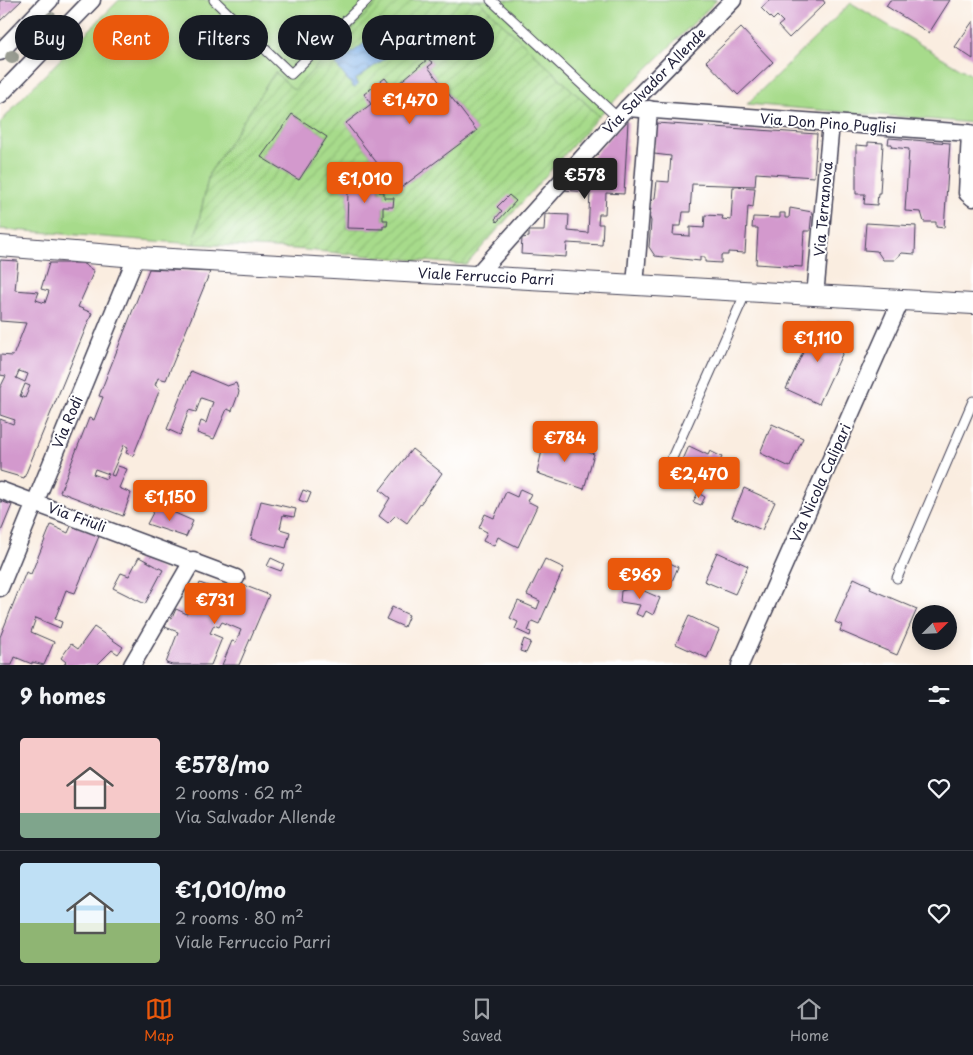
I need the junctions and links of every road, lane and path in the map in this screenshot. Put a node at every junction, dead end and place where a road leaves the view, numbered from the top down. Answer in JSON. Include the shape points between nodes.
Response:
{"nodes":[{"id":1,"x":50,"y":0,"type":"edge"},
{"id":2,"x":92,"y":0,"type":"edge"},
{"id":3,"x":214,"y":0,"type":"edge"},
{"id":4,"x":367,"y":0,"type":"edge"},
{"id":5,"x":491,"y":0,"type":"edge"},
{"id":6,"x":733,"y":0,"type":"edge"},
{"id":7,"x":0,"y":52,"type":"edge"},
{"id":8,"x":0,"y":95,"type":"edge"},
{"id":9,"x":649,"y":109,"type":"junction"},
{"id":10,"x":622,"y":113,"type":"junction"},
{"id":11,"x":830,"y":123,"type":"junction"},
{"id":12,"x":970,"y":195,"type":"edge"},
{"id":13,"x":0,"y":246,"type":"edge"},
{"id":14,"x":136,"y":257,"type":"junction"},
{"id":15,"x":477,"y":275,"type":"junction"},
{"id":16,"x":635,"y":286,"type":"junction"},
{"id":17,"x":746,"y":292,"type":"junction"},
{"id":18,"x":815,"y":296,"type":"junction"},
{"id":19,"x":901,"y":300,"type":"junction"},
{"id":20,"x":972,"y":303,"type":"edge"},
{"id":21,"x":973,"y":400,"type":"edge"},
{"id":22,"x":668,"y":467,"type":"dead end"},
{"id":23,"x":0,"y":490,"type":"edge"},
{"id":24,"x":34,"y":501,"type":"junction"},
{"id":25,"x":193,"y":560,"type":"junction"},
{"id":26,"x":236,"y":578,"type":"dead end"},
{"id":27,"x":897,"y":578,"type":"dead end"},
{"id":28,"x":0,"y":588,"type":"edge"},
{"id":29,"x":132,"y":665,"type":"edge"},
{"id":30,"x":740,"y":665,"type":"edge"}],
"edges":[{"from":1,"to":7,"type":"street"},
{"from":2,"to":8,"type":"street"},
{"from":3,"to":4,"type":"lane","via":[[291,74]]},
{"from":5,"to":10,"type":"lane"},
{"from":6,"to":10,"type":"street","name":"Via Salvador Allende"},
{"from":9,"to":10,"type":"street","name":"Via Don Pino Puglisi"},
{"from":9,"to":11,"type":"street","name":"Via Don Pino Puglisi"},
{"from":9,"to":16,"type":"street"},
{"from":10,"to":15,"type":"street","name":"Via Salvador Allende"},
{"from":11,"to":12,"type":"street","name":"Via Don Pino Puglisi","via":[[970,133]]},
{"from":11,"to":18,"type":"street","name":"Via Terranova"},
{"from":13,"to":14,"type":"street","name":"Viale Ferruccio Parri"},
{"from":14,"to":15,"type":"street","name":"Viale Ferruccio Parri"},
{"from":14,"to":24,"type":"street","name":"Via Rodi"},
{"from":15,"to":16,"type":"street","name":"Viale Ferruccio Parri"},
{"from":16,"to":17,"type":"street","name":"Viale Ferruccio Parri"},
{"from":17,"to":18,"type":"street","name":"Viale Ferruccio Parri"},
{"from":17,"to":22,"type":"lane"},
{"from":18,"to":19,"type":"street","name":"Viale Ferruccio Parri"},
{"from":19,"to":20,"type":"street","name":"Viale Ferruccio Parri"},
{"from":19,"to":30,"type":"street","name":"Via Nicola Calipari"},
{"from":21,"to":27,"type":"lane"},
{"from":23,"to":24,"type":"street","name":"Via Friuli"},
{"from":24,"to":25,"type":"street","name":"Via Friuli"},
{"from":24,"to":28,"type":"street","name":"Via Rodi"},
{"from":25,"to":26,"type":"street","name":"Via Friuli"},
{"from":25,"to":29,"type":"street"}]}
